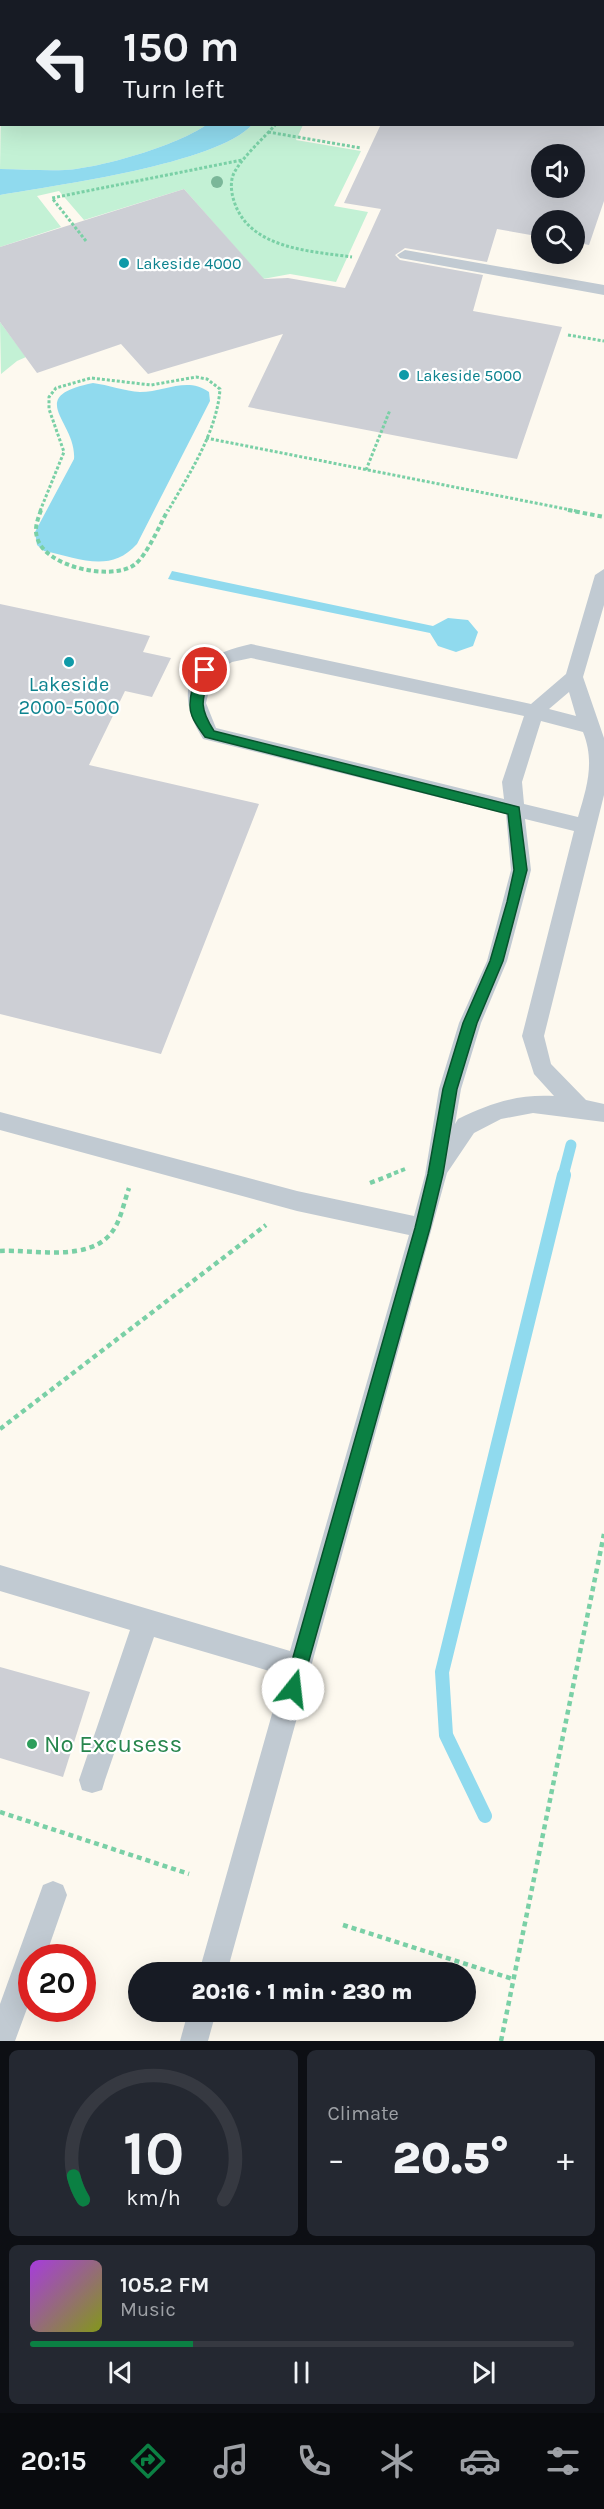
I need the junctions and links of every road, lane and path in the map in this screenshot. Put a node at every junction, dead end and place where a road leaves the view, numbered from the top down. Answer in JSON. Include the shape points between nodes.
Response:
{"nodes":[{"id":1,"x":274,"y":126,"type":"edge"},
{"id":2,"x":268,"y":132,"type":"junction"},
{"id":3,"x":361,"y":148,"type":"dead end"},
{"id":4,"x":243,"y":160,"type":"junction"},
{"id":5,"x":86,"y":241,"type":"dead end"},
{"id":6,"x":405,"y":255,"type":"dead end"},
{"id":7,"x":352,"y":257,"type":"dead end"},
{"id":8,"x":604,"y":290,"type":"edge"},
{"id":9,"x":568,"y":335,"type":"dead end"},
{"id":10,"x":604,"y":341,"type":"edge"},
{"id":11,"x":390,"y":410,"type":"dead end"},
{"id":12,"x":206,"y":438,"type":"junction"},
{"id":13,"x":366,"y":470,"type":"junction"},
{"id":14,"x":38,"y":500,"type":"dead end"},
{"id":15,"x":604,"y":517,"type":"edge"},
{"id":16,"x":47,"y":560,"type":"dead end"},
{"id":17,"x":604,"y":575,"type":"edge"},
{"id":18,"x":574,"y":677,"type":"junction"},
{"id":19,"x":535,"y":711,"type":"junction"},
{"id":20,"x":590,"y":727,"type":"junction"},
{"id":21,"x":514,"y":810,"type":"junction"},
{"id":22,"x":585,"y":826,"type":"junction"},
{"id":23,"x":579,"y":1108,"type":"junction"},
{"id":24,"x":604,"y":1113,"type":"edge"},
{"id":25,"x":0,"y":1120,"type":"edge"},
{"id":26,"x":436,"y":1174,"type":"junction"},
{"id":27,"x":297,"y":1201,"type":"junction"},
{"id":28,"x":422,"y":1228,"type":"junction"},
{"id":29,"x":0,"y":1430,"type":"edge"},
{"id":30,"x":604,"y":1534,"type":"edge"},
{"id":31,"x":0,"y":1578,"type":"edge"},
{"id":32,"x":146,"y":1621,"type":"junction"},
{"id":33,"x":299,"y":1667,"type":"junction"},
{"id":34,"x":92,"y":1780,"type":"dead end"},
{"id":35,"x":0,"y":1812,"type":"edge"},
{"id":36,"x":189,"y":1874,"type":"dead end"},
{"id":37,"x":53,"y":1895,"type":"dead end"},
{"id":38,"x":343,"y":1925,"type":"dead end"},
{"id":39,"x":216,"y":1962,"type":"edge"},
{"id":40,"x":513,"y":1979,"type":"junction"},
{"id":41,"x":199,"y":2022,"type":"edge"},
{"id":42,"x":1,"y":2041,"type":"edge"},
{"id":43,"x":194,"y":2041,"type":"edge"},
{"id":44,"x":501,"y":2041,"type":"edge"}],
"edges":[{"from":1,"to":2,"type":"path"},
{"from":2,"to":3,"type":"path"},
{"from":2,"to":4,"type":"path"},
{"from":4,"to":5,"type":"path","via":[[52,198]]},
{"from":4,"to":7,"type":"path","via":[[231,181],[232,196],[251,230],[288,246]]},
{"from":6,"to":8,"type":"lane"},
{"from":9,"to":10,"type":"path"},
{"from":11,"to":13,"type":"path"},
{"from":12,"to":13,"type":"path"},
{"from":12,"to":14,"type":"path","via":[[222,400],[220,389],[207,379],[196,377],[151,385],[91,378],[56,388],[49,397],[49,409],[64,452]]},
{"from":12,"to":16,"type":"path","via":[[134,567],[108,573]]},
{"from":13,"to":15,"type":"path"},
{"from":17,"to":18,"type":"lane"},
{"from":18,"to":19,"type":"lane"},
{"from":18,"to":20,"type":"lane"},
{"from":19,"to":20,"type":"lane"},
{"from":19,"to":21,"type":"lane","via":[[512,782]]},
{"from":19,"to":21,"type":"lane","via":[[251,651],[227,656],[205,670],[199,685],[197,715],[210,734]]},
{"from":20,"to":22,"type":"lane","via":[[599,748],[599,780]]},
{"from":21,"to":22,"type":"lane"},
{"from":21,"to":26,"type":"lane","via":[[521,870],[496,961],[470,1023],[450,1089]]},
{"from":22,"to":23,"type":"lane","via":[[533,1036],[542,1068]]},
{"from":23,"to":24,"type":"lane"},
{"from":23,"to":26,"type":"lane","via":[[533,1104],[498,1110],[466,1126]]},
{"from":25,"to":27,"type":"lane"},
{"from":26,"to":28,"type":"lane"},
{"from":27,"to":28,"type":"lane"},
{"from":27,"to":29,"type":"path"},
{"from":28,"to":33,"type":"lane"},
{"from":30,"to":40,"type":"path"},
{"from":31,"to":32,"type":"lane"},
{"from":32,"to":33,"type":"lane"},
{"from":32,"to":34,"type":"lane"},
{"from":33,"to":39,"type":"lane"},
{"from":35,"to":36,"type":"path"},
{"from":37,"to":42,"type":"lane"},
{"from":38,"to":40,"type":"path"},
{"from":40,"to":44,"type":"path"},
{"from":41,"to":43,"type":"lane"}]}
